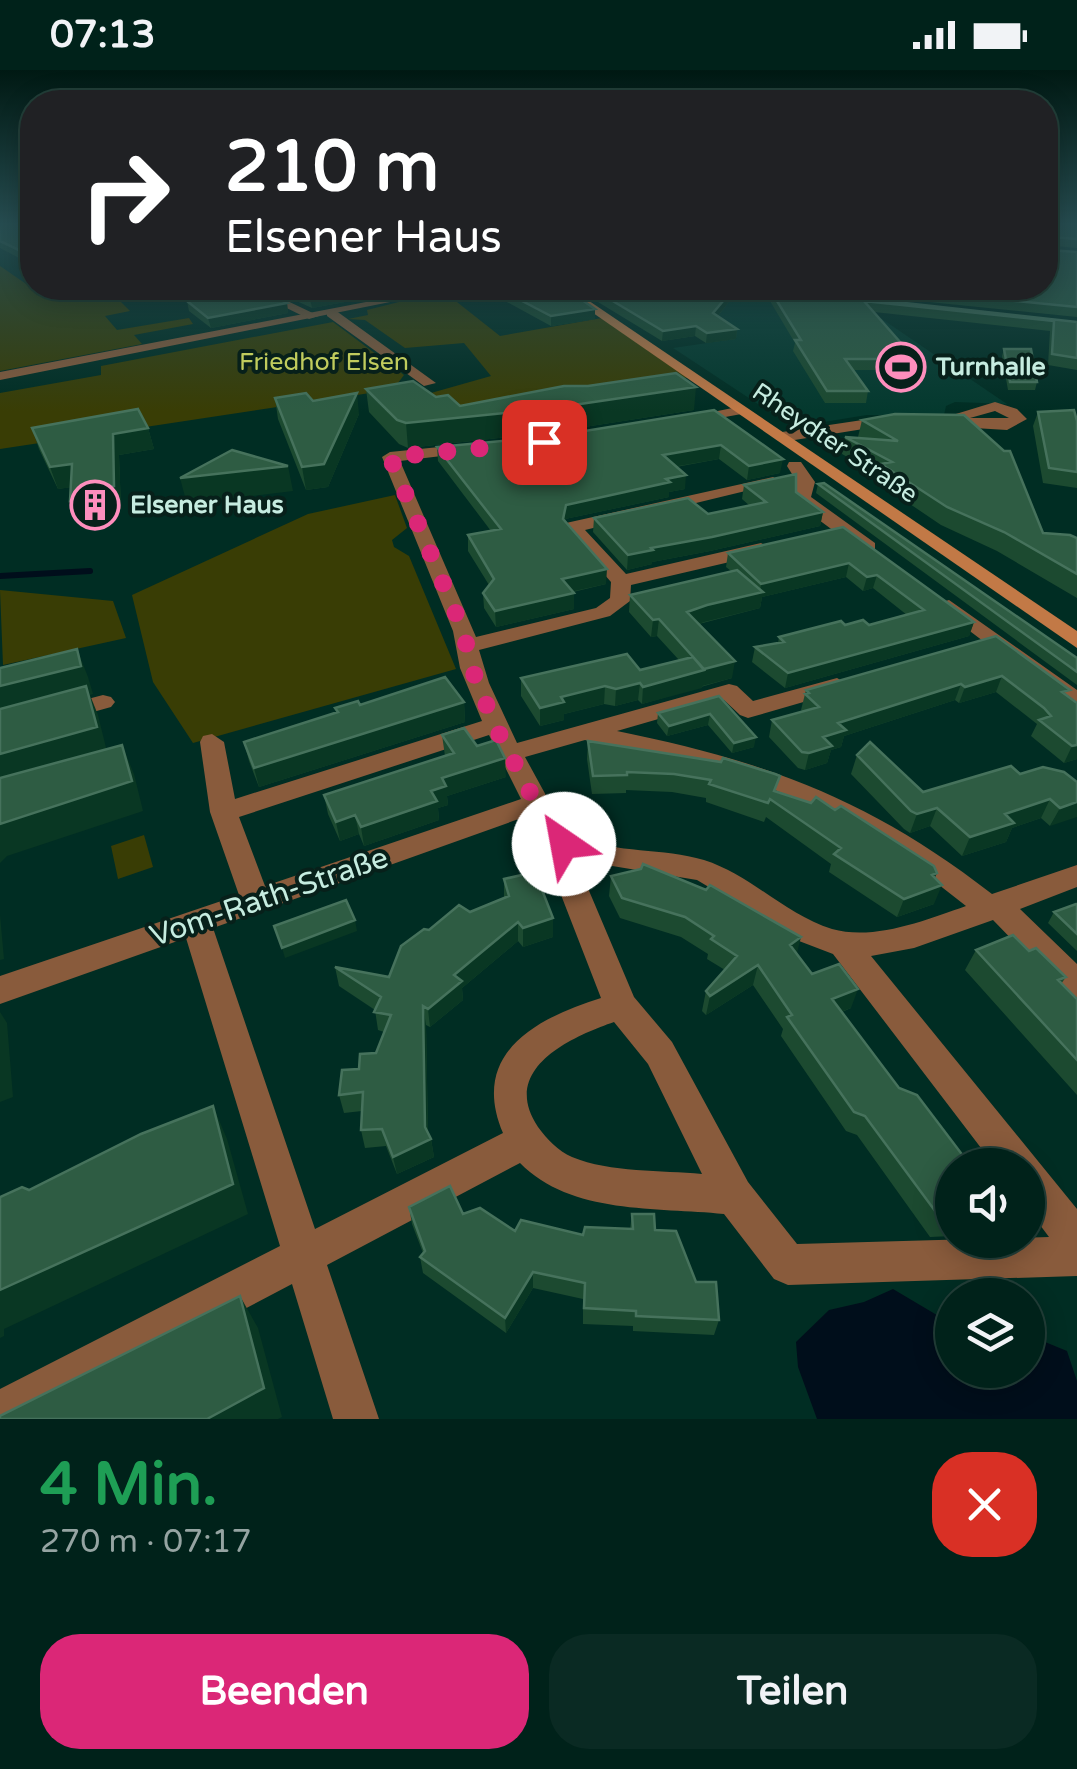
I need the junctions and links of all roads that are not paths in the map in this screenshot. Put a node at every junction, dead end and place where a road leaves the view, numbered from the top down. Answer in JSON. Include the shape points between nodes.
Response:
{"nodes":[{"id":1,"x":278,"y":300,"type":"edge"},
{"id":2,"x":392,"y":300,"type":"edge"},
{"id":3,"x":581,"y":300,"type":"edge"},
{"id":4,"x":331,"y":312,"type":"junction"},
{"id":5,"x":313,"y":316,"type":"junction"},
{"id":6,"x":0,"y":376,"type":"edge"},
{"id":7,"x":430,"y":383,"type":"dead end"},
{"id":8,"x":742,"y":410,"type":"junction"},
{"id":9,"x":953,"y":421,"type":"edge"},
{"id":10,"x":668,"y":422,"type":"edge"},
{"id":11,"x":782,"y":437,"type":"junction"},
{"id":12,"x":494,"y":446,"type":"edge"},
{"id":13,"x":788,"y":542,"type":"edge"},
{"id":14,"x":889,"y":563,"type":"edge"},
{"id":15,"x":621,"y":581,"type":"junction"},
{"id":16,"x":935,"y":596,"type":"edge"},
{"id":17,"x":996,"y":640,"type":"junction"},
{"id":18,"x":1077,"y":641,"type":"edge"},
{"id":19,"x":467,"y":646,"type":"junction"},
{"id":20,"x":957,"y":651,"type":"edge"},
{"id":21,"x":862,"y":678,"type":"edge"},
{"id":22,"x":1077,"y":701,"type":"edge"},
{"id":23,"x":103,"y":702,"type":"dead end"},
{"id":24,"x":495,"y":726,"type":"junction"},
{"id":25,"x":0,"y":730,"type":"edge"},
{"id":26,"x":584,"y":732,"type":"junction"},
{"id":27,"x":212,"y":742,"type":"dead end"},
{"id":28,"x":510,"y":753,"type":"junction"},
{"id":29,"x":537,"y":804,"type":"junction"},
{"id":30,"x":224,"y":812,"type":"junction"},
{"id":31,"x":551,"y":832,"type":"junction"},
{"id":32,"x":1077,"y":876,"type":"edge"},
{"id":33,"x":256,"y":902,"type":"junction"},
{"id":34,"x":992,"y":905,"type":"junction"},
{"id":35,"x":196,"y":922,"type":"junction"},
{"id":36,"x":844,"y":946,"type":"junction"},
{"id":37,"x":1077,"y":985,"type":"edge"},
{"id":38,"x":0,"y":990,"type":"edge"},
{"id":39,"x":622,"y":1006,"type":"junction"},
{"id":40,"x":523,"y":1142,"type":"junction"},
{"id":41,"x":1004,"y":1148,"type":"edge"},
{"id":42,"x":734,"y":1196,"type":"junction"},
{"id":43,"x":1045,"y":1200,"type":"edge"},
{"id":44,"x":1077,"y":1241,"type":"edge"},
{"id":45,"x":1077,"y":1256,"type":"edge"},
{"id":46,"x":304,"y":1257,"type":"junction"},
{"id":47,"x":0,"y":1412,"type":"edge"},
{"id":48,"x":356,"y":1419,"type":"edge"}],
"edges":[{"from":1,"to":5,"type":"street"},
{"from":2,"to":4,"type":"street"},
{"from":3,"to":8,"type":"main road","name":"Rheydter Straße"},
{"from":4,"to":5,"type":"street"},
{"from":4,"to":7,"type":"street"},
{"from":5,"to":6,"type":"street"},
{"from":8,"to":10,"type":"street"},
{"from":8,"to":11,"type":"main road","name":"Rheydter Straße"},
{"from":9,"to":11,"type":"street","via":[[883,421]]},
{"from":11,"to":18,"type":"main road","name":"Rheydter Straße"},
{"from":12,"to":19,"type":"street","via":[[390,457]]},
{"from":13,"to":15,"type":"street"},
{"from":14,"to":15,"type":"street","via":[[834,532],[802,500],[799,471],[573,527]]},
{"from":15,"to":19,"type":"street","via":[[620,601],[603,612]]},
{"from":16,"to":17,"type":"street"},
{"from":17,"to":20,"type":"street"},
{"from":17,"to":22,"type":"street"},
{"from":19,"to":24,"type":"street"},
{"from":21,"to":26,"type":"street","via":[[748,710],[729,691]]},
{"from":23,"to":25,"type":"street"},
{"from":24,"to":28,"type":"street"},
{"from":24,"to":30,"type":"street"},
{"from":26,"to":28,"type":"street"},
{"from":26,"to":34,"type":"street","via":[[712,758],[828,799],[908,844]]},
{"from":27,"to":30,"type":"street"},
{"from":28,"to":29,"type":"street"},
{"from":29,"to":31,"type":"street"},
{"from":29,"to":33,"type":"street","name":"Vom-Rath-Straße"},
{"from":30,"to":33,"type":"street"},
{"from":31,"to":36,"type":"street","via":[[577,849],[701,870]]},
{"from":31,"to":39,"type":"street"},
{"from":32,"to":34,"type":"street"},
{"from":33,"to":35,"type":"street","name":"Vom-Rath-Straße"},
{"from":34,"to":36,"type":"street","via":[[881,945]]},
{"from":34,"to":37,"type":"street"},
{"from":35,"to":38,"type":"street","name":"Vom-Rath-Straße"},
{"from":35,"to":46,"type":"street"},
{"from":36,"to":41,"type":"street"},
{"from":39,"to":40,"type":"street","via":[[560,1028],[526,1053],[512,1086]]},
{"from":39,"to":42,"type":"street","via":[[660,1053]]},
{"from":40,"to":42,"type":"street","via":[[572,1176]]},
{"from":40,"to":46,"type":"street"},
{"from":42,"to":45,"type":"street","via":[[788,1265]]},
{"from":43,"to":44,"type":"street"},
{"from":46,"to":47,"type":"street"},
{"from":46,"to":48,"type":"street"}]}
